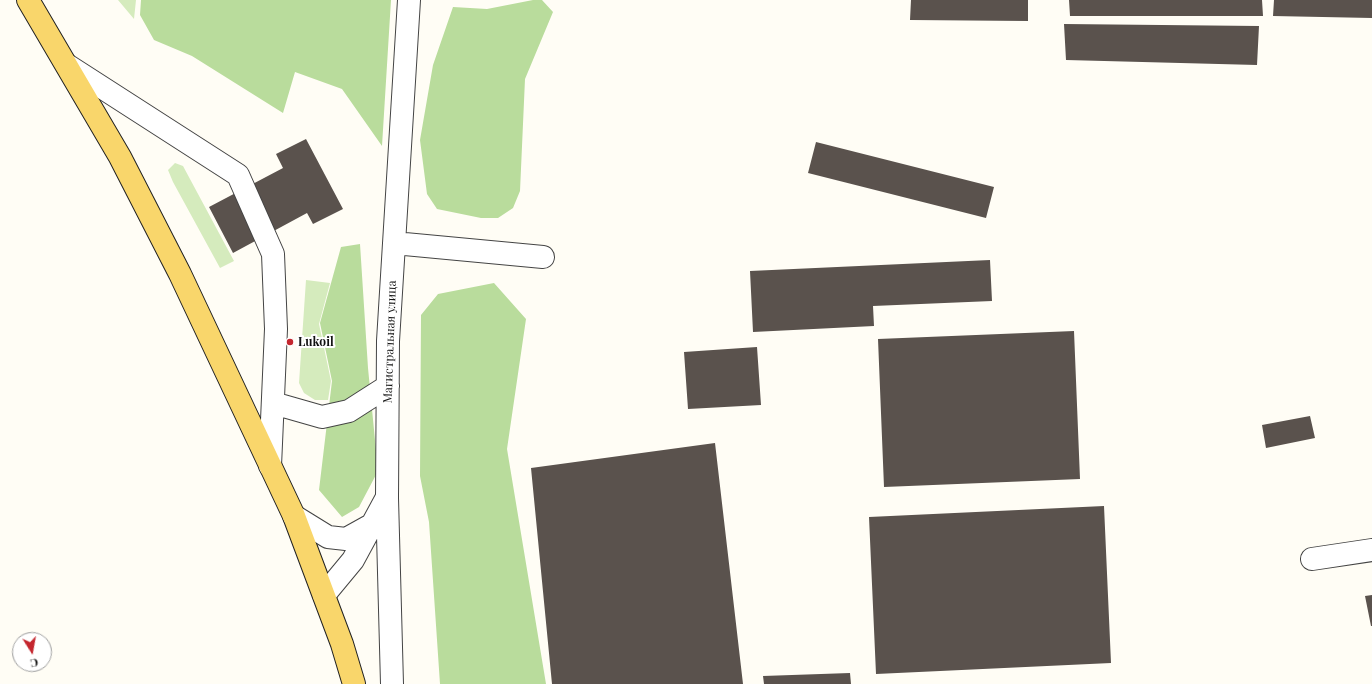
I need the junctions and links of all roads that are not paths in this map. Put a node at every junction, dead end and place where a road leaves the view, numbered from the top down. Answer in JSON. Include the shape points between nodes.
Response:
{"nodes":[{"id":1,"x":28,"y":0,"type":"edge"},
{"id":2,"x":408,"y":0,"type":"edge"},
{"id":3,"x":67,"y":65,"type":"junction"},
{"id":4,"x":394,"y":243,"type":"junction"},
{"id":5,"x":543,"y":258,"type":"dead end"},
{"id":6,"x":388,"y":386,"type":"junction"},
{"id":7,"x":273,"y":403,"type":"junction"},
{"id":8,"x":270,"y":466,"type":"junction"},
{"id":9,"x":387,"y":498,"type":"junction"},
{"id":10,"x":294,"y":516,"type":"junction"},
{"id":11,"x":373,"y":524,"type":"junction"},
{"id":12,"x":1372,"y":550,"type":"edge"},
{"id":13,"x":1312,"y":560,"type":"dead end"},
{"id":14,"x":324,"y":595,"type":"junction"},
{"id":15,"x":354,"y":684,"type":"edge"},
{"id":16,"x":392,"y":684,"type":"edge"}],
"edges":[{"from":1,"to":3,"type":"main road"},
{"from":2,"to":4,"type":"street","name":"Магистральная улица"},
{"from":3,"to":7,"type":"street","via":[[238,175],[273,254],[276,329]]},
{"from":3,"to":8,"type":"main road","via":[[120,157],[180,274]]},
{"from":4,"to":5,"type":"street"},
{"from":4,"to":6,"type":"street","name":"Магистральная улица"},
{"from":6,"to":7,"type":"street","via":[[349,411],[322,417]]},
{"from":6,"to":9,"type":"street","name":"Магистральная улица"},
{"from":7,"to":8,"type":"street"},
{"from":8,"to":10,"type":"main road"},
{"from":9,"to":11,"type":"street"},
{"from":9,"to":16,"type":"street","name":"Магистральная улица"},
{"from":10,"to":11,"type":"street","via":[[328,537],[346,539]]},
{"from":10,"to":14,"type":"main road"},
{"from":11,"to":14,"type":"street","via":[[353,560]]},
{"from":12,"to":13,"type":"street"},
{"from":14,"to":15,"type":"main road"}]}
